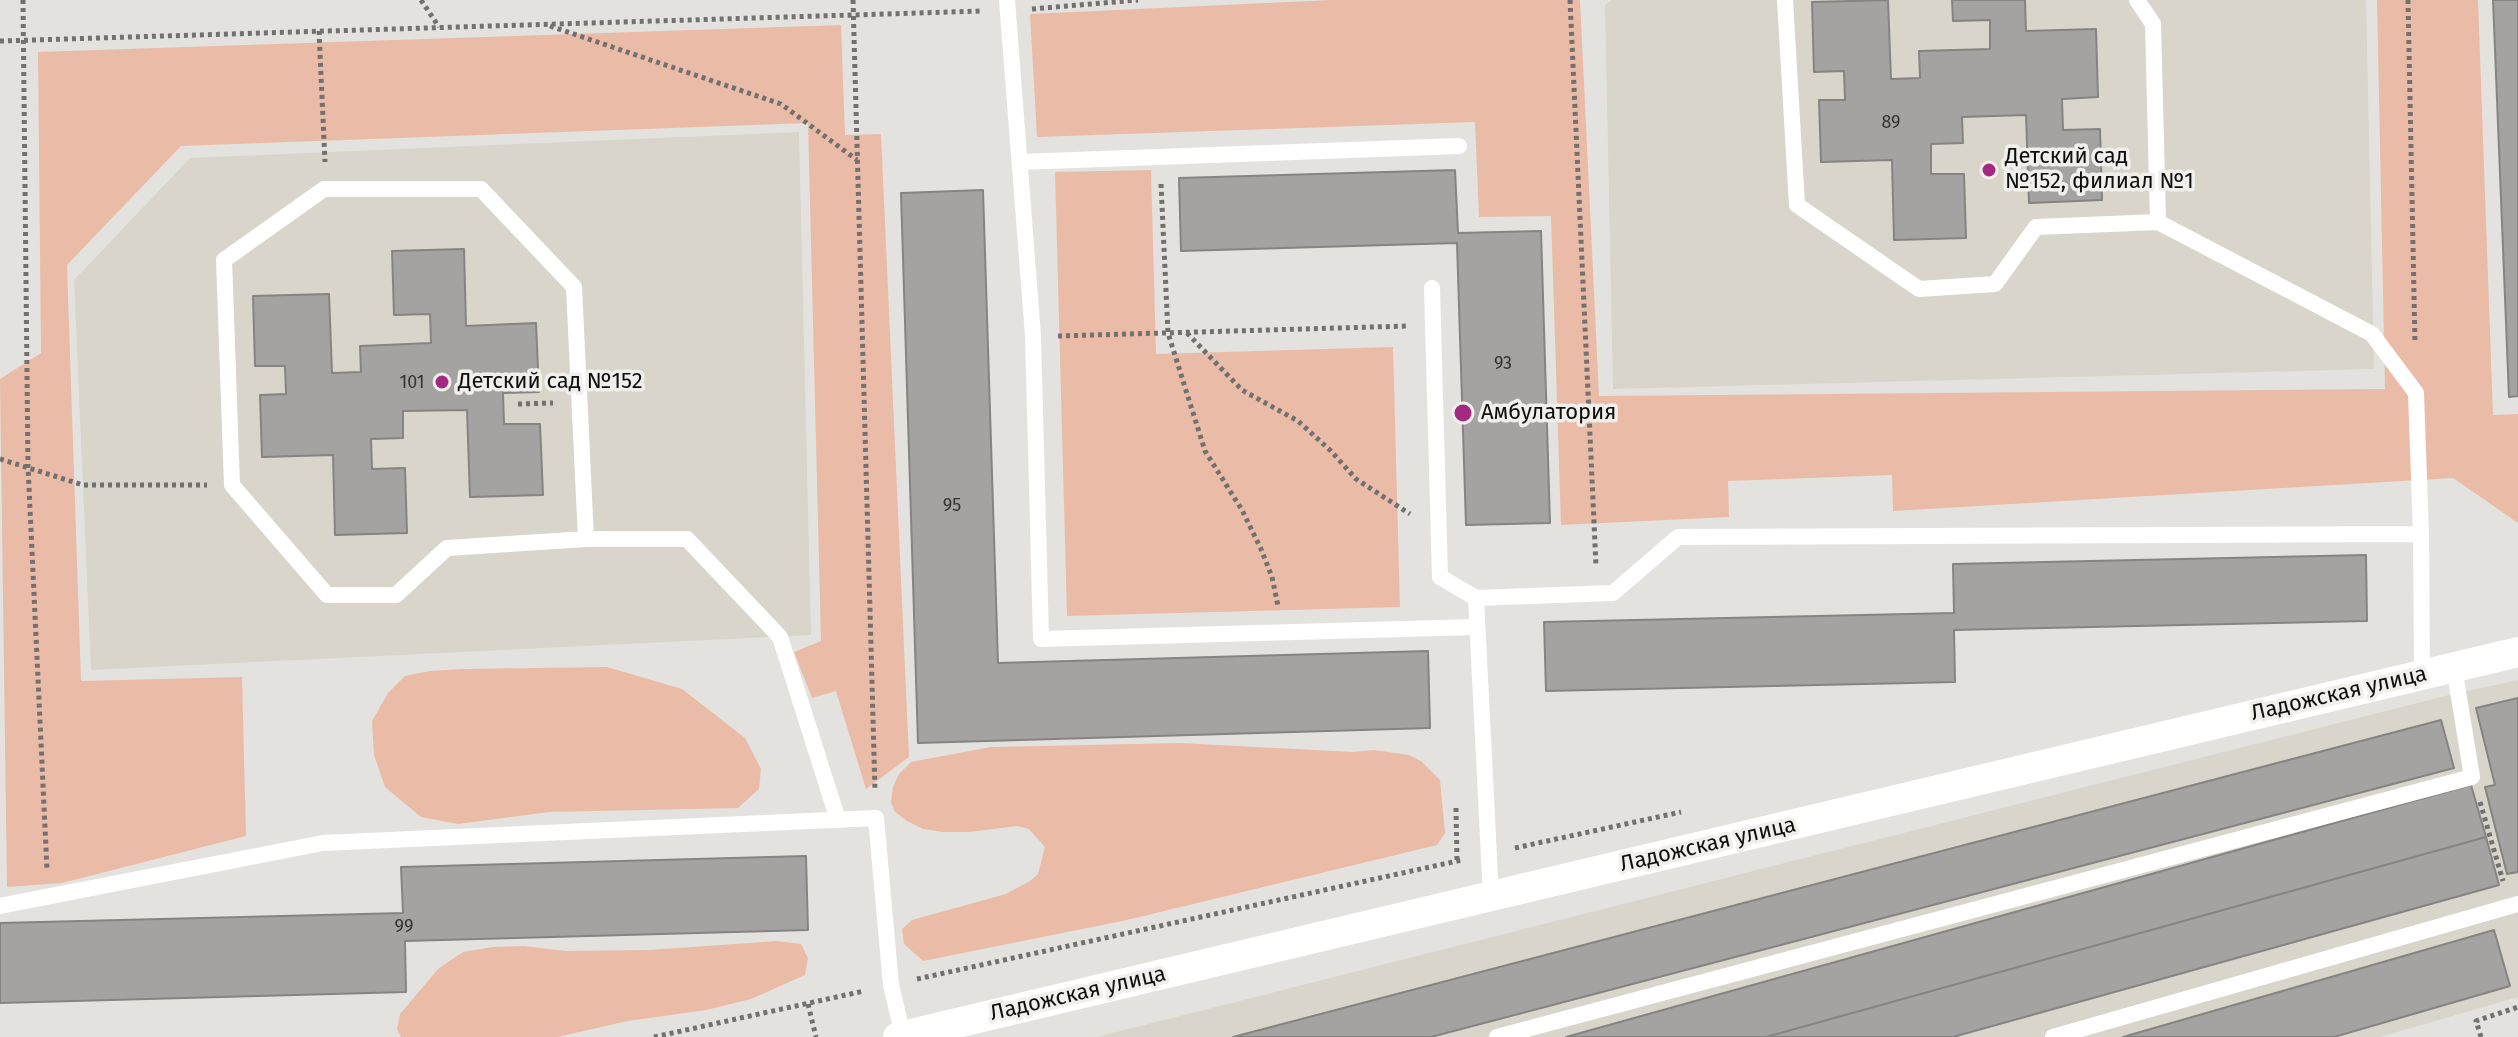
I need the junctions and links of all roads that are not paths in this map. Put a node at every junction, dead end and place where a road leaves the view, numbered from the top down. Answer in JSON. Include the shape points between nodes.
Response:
{"nodes":[{"id":1,"x":1785,"y":0,"type":"edge"},
{"id":2,"x":2137,"y":0,"type":"edge"},
{"id":3,"x":1007,"y":5,"type":"edge"},
{"id":4,"x":1459,"y":146,"type":"dead end"},
{"id":5,"x":1020,"y":162,"type":"junction"},
{"id":6,"x":2158,"y":222,"type":"junction"},
{"id":7,"x":1432,"y":288,"type":"dead end"},
{"id":8,"x":2421,"y":534,"type":"junction"},
{"id":9,"x":586,"y":539,"type":"junction"},
{"id":10,"x":1476,"y":598,"type":"junction"},
{"id":11,"x":1476,"y":627,"type":"junction"},
{"id":12,"x":2518,"y":652,"type":"edge"},
{"id":13,"x":2454,"y":667,"type":"junction"},
{"id":14,"x":2422,"y":674,"type":"junction"},
{"id":15,"x":838,"y":820,"type":"junction"},
{"id":16,"x":1491,"y":897,"type":"junction"},
{"id":17,"x":2514,"y":905,"type":"edge"},
{"id":18,"x":0,"y":906,"type":"edge"},
{"id":19,"x":972,"y":1028,"type":"edge"},
{"id":20,"x":938,"y":1032,"type":"edge"},
{"id":21,"x":900,"y":1036,"type":"edge"},
{"id":22,"x":1497,"y":1037,"type":"edge"},
{"id":23,"x":2053,"y":1037,"type":"edge"}],
"edges":[{"from":1,"to":6,"type":"lane","via":[[1797,205],[1919,289],[1995,284],[2036,227]]},
{"from":2,"to":6,"type":"lane","via":[[2153,24]]},
{"from":3,"to":5,"type":"lane"},
{"from":4,"to":5,"type":"lane"},
{"from":5,"to":11,"type":"lane","via":[[1033,336],[1041,639]]},
{"from":6,"to":8,"type":"lane","via":[[2372,334],[2416,393]]},
{"from":7,"to":10,"type":"lane","via":[[1440,577]]},
{"from":8,"to":10,"type":"lane","via":[[1678,537],[1613,593]]},
{"from":8,"to":14,"type":"lane"},
{"from":9,"to":9,"type":"lane","via":[[574,287],[481,189],[324,189],[224,260],[232,485],[327,595],[396,595],[447,548]]},
{"from":9,"to":15,"type":"lane","via":[[687,539],[780,637]]},
{"from":10,"to":11,"type":"lane"},
{"from":11,"to":16,"type":"lane"},
{"from":12,"to":13,"type":"street","name":"Ладожская улица"},
{"from":13,"to":14,"type":"street","name":"Ладожская улица"},
{"from":13,"to":22,"type":"lane","via":[[2472,777]]},
{"from":14,"to":16,"type":"street","name":"Ладожская улица"},
{"from":15,"to":18,"type":"lane","via":[[323,843]]},
{"from":15,"to":21,"type":"lane","via":[[876,818]]},
{"from":16,"to":19,"type":"street","name":"Ладожская улица"},
{"from":17,"to":23,"type":"lane"},
{"from":19,"to":20,"type":"street","name":"Ладожская улица"},
{"from":20,"to":21,"type":"street","name":"Ладожская улица"}]}
